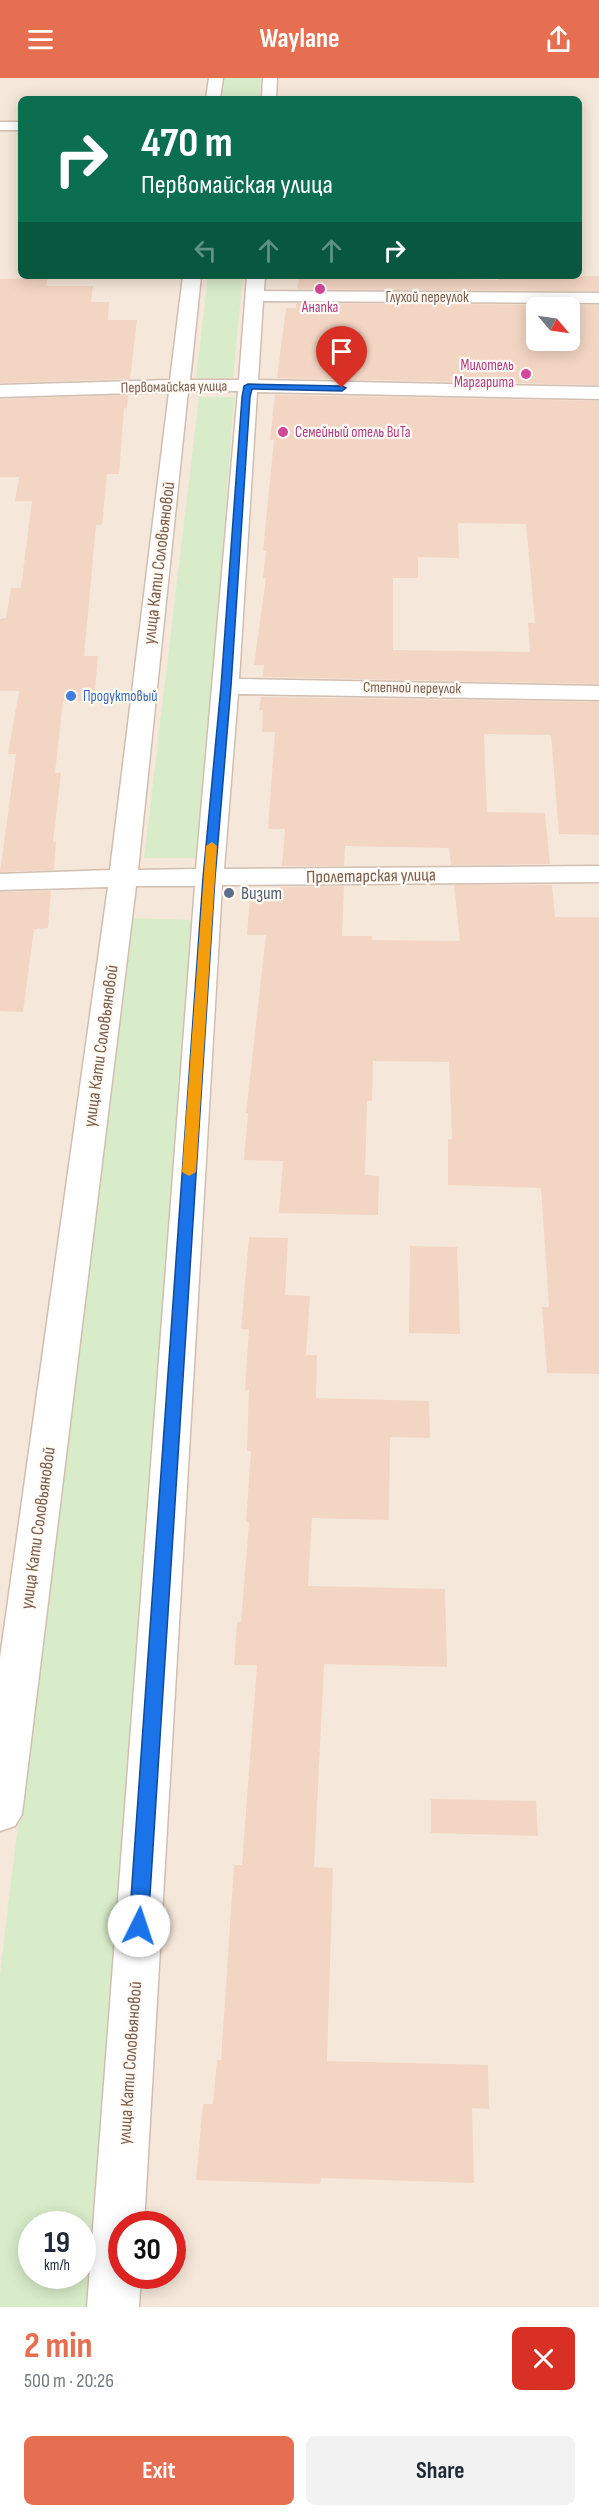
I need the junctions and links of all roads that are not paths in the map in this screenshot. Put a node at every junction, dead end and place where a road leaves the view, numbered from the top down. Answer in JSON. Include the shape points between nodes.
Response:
{"nodes":[{"id":1,"x":216,"y":78,"type":"edge"},
{"id":2,"x":270,"y":78,"type":"edge"},
{"id":3,"x":213,"y":96,"type":"edge"},
{"id":4,"x":269,"y":96,"type":"edge"},
{"id":5,"x":0,"y":126,"type":"edge"},
{"id":6,"x":18,"y":126,"type":"edge"},
{"id":7,"x":192,"y":279,"type":"edge"},
{"id":8,"x":255,"y":286,"type":"edge"},
{"id":9,"x":599,"y":298,"type":"edge"},
{"id":10,"x":180,"y":386,"type":"junction"},
{"id":11,"x":248,"y":386,"type":"junction"},
{"id":12,"x":0,"y":391,"type":"edge"},
{"id":13,"x":599,"y":393,"type":"edge"},
{"id":14,"x":226,"y":686,"type":"junction"},
{"id":15,"x":599,"y":693,"type":"edge"},
{"id":16,"x":599,"y":874,"type":"edge"},
{"id":17,"x":123,"y":878,"type":"junction"},
{"id":18,"x":209,"y":878,"type":"junction"},
{"id":19,"x":0,"y":882,"type":"edge"},
{"id":20,"x":0,"y":1814,"type":"edge"},
{"id":21,"x":113,"y":2307,"type":"edge"}],
"edges":[{"from":1,"to":3,"type":"street"},
{"from":2,"to":4,"type":"street"},
{"from":5,"to":6,"type":"street"},
{"from":7,"to":10,"type":"street","name":"улица Кати Соловьяновой"},
{"from":8,"to":9,"type":"street","name":"Глухой переулок"},
{"from":8,"to":11,"type":"street","name":"улица Кати Соловьяновой"},
{"from":10,"to":11,"type":"street","name":"Первомайская улица"},
{"from":10,"to":12,"type":"street","name":"Первомайская улица"},
{"from":10,"to":17,"type":"street","name":"улица Кати Соловьяновой"},
{"from":11,"to":13,"type":"street","name":"Первомайская улица"},
{"from":11,"to":14,"type":"street","name":"улица Кати Соловьяновой"},
{"from":14,"to":15,"type":"street","name":"Степной переулок"},
{"from":14,"to":18,"type":"street","name":"улица Кати Соловьяновой"},
{"from":16,"to":18,"type":"street","name":"Пролетарская улица"},
{"from":17,"to":18,"type":"street","name":"Пролетарская улица"},
{"from":17,"to":19,"type":"street","name":"Пролетарская улица"},
{"from":17,"to":20,"type":"street","name":"улица Кати Соловьяновой"},
{"from":18,"to":21,"type":"street","name":"улица Кати Соловьяновой"}]}
